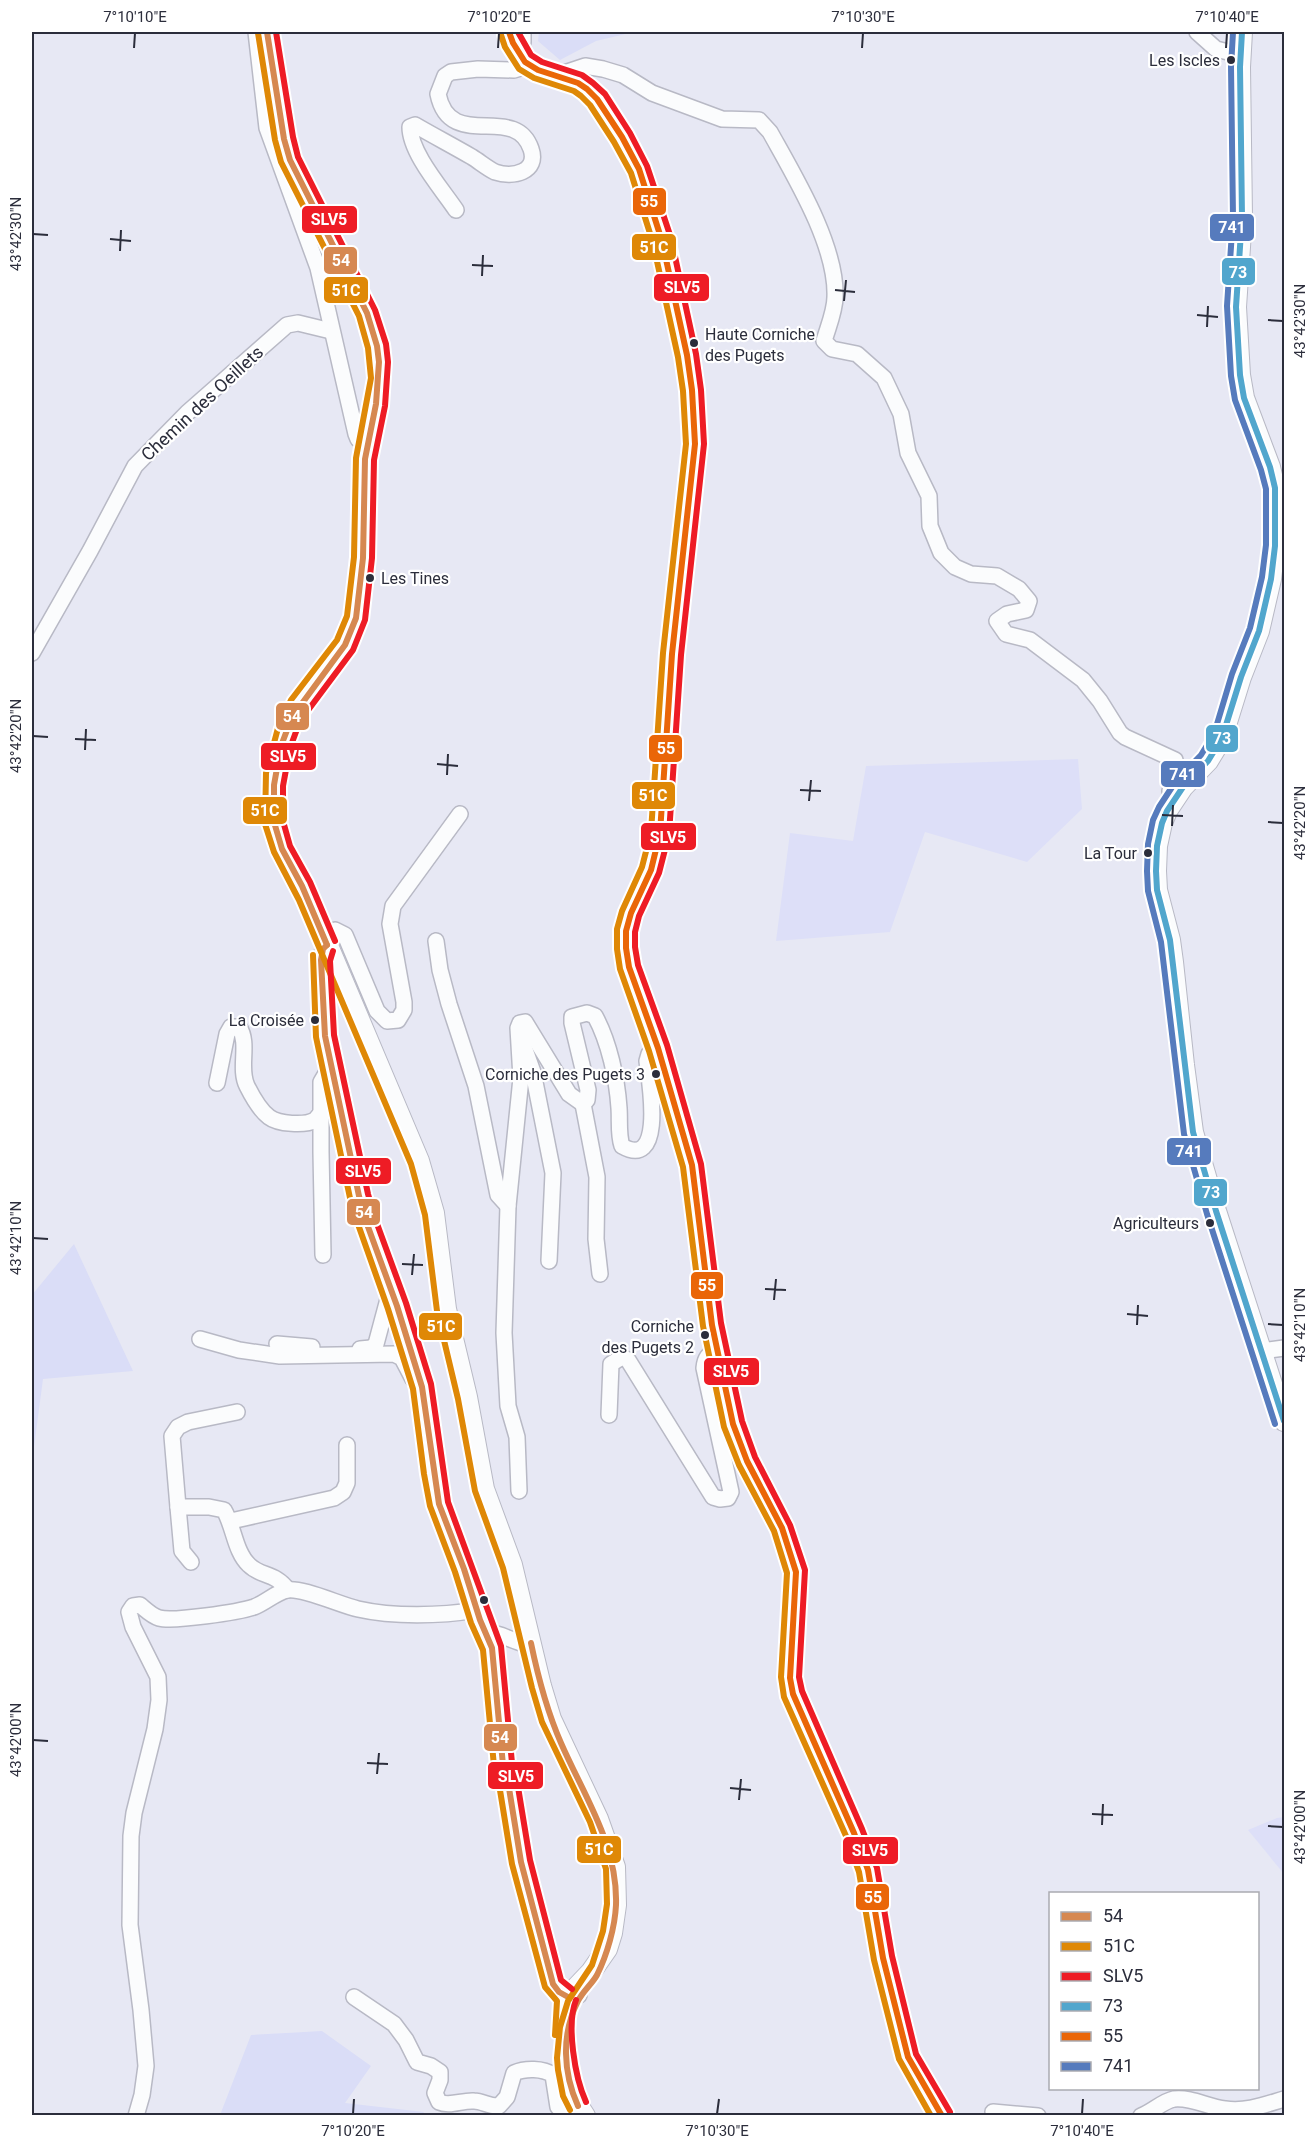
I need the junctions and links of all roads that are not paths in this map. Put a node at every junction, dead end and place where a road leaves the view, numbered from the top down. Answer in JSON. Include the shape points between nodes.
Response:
{"nodes":[{"id":1,"x":256,"y":32,"type":"edge"},
{"id":2,"x":267,"y":32,"type":"edge"},
{"id":3,"x":509,"y":32,"type":"edge"},
{"id":4,"x":523,"y":32,"type":"edge"},
{"id":5,"x":1197,"y":32,"type":"edge"},
{"id":6,"x":1242,"y":32,"type":"edge"},
{"id":7,"x":518,"y":53,"type":"junction"},
{"id":8,"x":1240,"y":55,"type":"junction"},
{"id":9,"x":530,"y":65,"type":"junction"},
{"id":10,"x":555,"y":76,"type":"junction"},
{"id":11,"x":456,"y":210,"type":"dead end"},
{"id":12,"x":332,"y":331,"type":"junction"},
{"id":13,"x":367,"y":445,"type":"junction"},
{"id":14,"x":32,"y":653,"type":"edge"},
{"id":15,"x":1173,"y":800,"type":"junction"},
{"id":16,"x":460,"y":814,"type":"dead end"},
{"id":17,"x":325,"y":940,"type":"junction"},
{"id":18,"x":436,"y":941,"type":"dead end"},
{"id":19,"x":518,"y":1036,"type":"junction"},
{"id":20,"x":658,"y":1048,"type":"junction"},
{"id":21,"x":331,"y":1065,"type":"junction"},
{"id":22,"x":217,"y":1083,"type":"dead end"},
{"id":23,"x":583,"y":1104,"type":"junction"},
{"id":24,"x":321,"y":1113,"type":"junction"},
{"id":25,"x":508,"y":1206,"type":"junction"},
{"id":26,"x":323,"y":1255,"type":"dead end"},
{"id":27,"x":549,"y":1261,"type":"dead end"},
{"id":28,"x":600,"y":1274,"type":"dead end"},
{"id":29,"x":391,"y":1288,"type":"junction"},
{"id":30,"x":200,"y":1339,"type":"dead end"},
{"id":31,"x":277,"y":1344,"type":"dead end"},
{"id":32,"x":1284,"y":1348,"type":"edge"},
{"id":33,"x":717,"y":1350,"type":"junction"},
{"id":34,"x":1261,"y":1351,"type":"junction"},
{"id":35,"x":422,"y":1387,"type":"junction"},
{"id":36,"x":237,"y":1412,"type":"dead end"},
{"id":37,"x":609,"y":1415,"type":"dead end"},
{"id":38,"x":1284,"y":1421,"type":"edge"},
{"id":39,"x":347,"y":1445,"type":"dead end"},
{"id":40,"x":519,"y":1491,"type":"dead end"},
{"id":41,"x":178,"y":1507,"type":"junction"},
{"id":42,"x":231,"y":1521,"type":"junction"},
{"id":43,"x":191,"y":1562,"type":"dead end"},
{"id":44,"x":288,"y":1590,"type":"junction"},
{"id":45,"x":476,"y":1610,"type":"junction"},
{"id":46,"x":487,"y":1634,"type":"junction"},
{"id":47,"x":531,"y":1643,"type":"junction"},
{"id":48,"x":574,"y":1996,"type":"junction"},
{"id":49,"x":354,"y":1997,"type":"dead end"},
{"id":50,"x":1284,"y":2099,"type":"edge"},
{"id":51,"x":993,"y":2112,"type":"dead end"},
{"id":52,"x":577,"y":2113,"type":"edge"},
{"id":53,"x":136,"y":2115,"type":"edge"},
{"id":54,"x":942,"y":2115,"type":"edge"},
{"id":55,"x":1038,"y":2115,"type":"edge"},
{"id":56,"x":1141,"y":2115,"type":"edge"}],
"edges":[{"from":1,"to":12,"type":"street","via":[[267,128],[318,268]]},
{"from":2,"to":13,"type":"main road","via":[[290,160],[367,313],[377,346],[380,371]]},
{"from":3,"to":7,"type":"street"},
{"from":4,"to":7,"type":"street"},
{"from":5,"to":8,"type":"street","via":[[1216,49]]},
{"from":6,"to":8,"type":"main road"},
{"from":7,"to":9,"type":"street"},
{"from":8,"to":15,"type":"main road","via":[[1242,217],[1236,307],[1240,375],[1275,488],[1275,546],[1259,631],[1222,738],[1208,761]]},
{"from":9,"to":10,"type":"street"},
{"from":9,"to":11,"type":"street","via":[[514,70],[452,72],[445,76],[438,94],[451,120],[509,128],[523,137],[528,142],[532,162],[523,172],[513,175],[493,171],[415,125],[410,128],[418,154]]},
{"from":10,"to":15,"type":"street","via":[[585,66],[603,69],[623,75],[652,93],[722,119],[759,120],[771,132],[825,240],[832,264],[836,298],[824,341],[832,349],[857,354],[884,378],[901,414],[908,453],[929,496],[930,526],[941,554],[955,567],[971,574],[997,576],[1018,589],[1029,601],[1026,610],[997,621],[1006,634],[1030,640],[1083,680],[1125,737],[1175,760],[1177,771],[1170,792]]},
{"from":10,"to":20,"type":"street","via":[[578,83],[597,99],[639,169],[662,241],[692,390],[695,444],[672,654],[660,833],[651,870],[626,931],[629,967]]},
{"from":12,"to":13,"type":"street","via":[[356,434]]},
{"from":12,"to":14,"type":"street","name":"Chemin des Oeillets","via":[[298,323],[287,325],[144,455]]},
{"from":13,"to":17,"type":"main road","via":[[362,577],[356,618],[345,645],[292,717],[281,746],[274,785],[274,822],[282,849]]},
{"from":15,"to":34,"type":"main road","via":[[1161,823],[1156,872],[1171,951],[1190,1111],[1202,1163]]},
{"from":16,"to":17,"type":"street","via":[[393,906],[390,924],[404,1002],[401,1017],[387,1022],[377,1011],[345,934],[335,930]]},
{"from":17,"to":21,"type":"street","via":[[321,960]]},
{"from":17,"to":47,"type":"main road","via":[[427,1186],[438,1236],[446,1309],[480,1474],[512,1565]]},
{"from":18,"to":25,"type":"street","via":[[449,1004],[476,1086],[498,1196]]},
{"from":19,"to":23,"type":"street","via":[[520,1023],[525,1022],[569,1094]]},
{"from":19,"to":25,"type":"street","via":[[521,1078]]},
{"from":19,"to":27,"type":"street","via":[[533,1072],[554,1173]]},
{"from":20,"to":23,"type":"street","via":[[647,1061],[652,1111],[649,1138],[636,1150],[627,1149],[620,1139],[618,1096],[606,1039],[595,1016],[587,1013],[572,1017],[588,1090]]},
{"from":20,"to":33,"type":"street","via":[[692,1165]]},
{"from":21,"to":24,"type":"street","via":[[321,1082]]},
{"from":21,"to":29,"type":"street","via":[[359,1196]]},
{"from":22,"to":24,"type":"street","via":[[226,1034],[231,1027],[239,1027],[243,1034],[242,1070],[247,1086],[268,1116],[297,1124],[314,1121]]},
{"from":23,"to":28,"type":"street","via":[[597,1176],[596,1245]]},
{"from":24,"to":26,"type":"street"},
{"from":25,"to":40,"type":"street","via":[[505,1353],[508,1406],[517,1437]]},
{"from":29,"to":31,"type":"street","via":[[376,1344],[371,1348],[347,1350]]},
{"from":29,"to":35,"type":"street"},
{"from":30,"to":35,"type":"street","via":[[280,1356],[394,1354],[402,1358]]},
{"from":32,"to":34,"type":"street"},
{"from":33,"to":37,"type":"street","via":[[709,1354],[704,1368],[728,1497],[713,1497],[628,1360],[622,1357],[611,1364]]},
{"from":33,"to":54,"type":"street","via":[[737,1437],[782,1528],[796,1572],[790,1678],[793,1694],[868,1870],[883,1958],[908,2057]]},
{"from":34,"to":38,"type":"main road"},
{"from":35,"to":45,"type":"street","via":[[439,1503]]},
{"from":36,"to":41,"type":"street","via":[[188,1422],[172,1436]]},
{"from":39,"to":42,"type":"street","via":[[347,1483],[334,1498]]},
{"from":41,"to":42,"type":"street","via":[[224,1510]]},
{"from":41,"to":43,"type":"street","via":[[182,1551]]},
{"from":42,"to":44,"type":"street","via":[[242,1556],[251,1567],[276,1577]]},
{"from":44,"to":45,"type":"street","via":[[387,1613],[457,1614]]},
{"from":44,"to":53,"type":"street","via":[[255,1607],[225,1612],[159,1618],[140,1605],[129,1612],[158,1677],[159,1700],[131,1836],[130,1925],[146,2066]]},
{"from":45,"to":46,"type":"street"},
{"from":46,"to":47,"type":"street"},
{"from":46,"to":48,"type":"street","via":[[495,1664],[503,1765],[521,1862],[554,1984],[559,1992]]},
{"from":47,"to":48,"type":"main road","via":[[551,1719],[601,1827],[615,1867],[615,1920],[609,1942],[603,1957]]},
{"from":48,"to":52,"type":"main road","via":[[564,2007],[564,2015],[566,2058]]},
{"from":49,"to":52,"type":"street","via":[[394,2024],[417,2062],[440,2072],[435,2093],[439,2102],[474,2101],[499,2106],[507,2097],[514,2073],[536,2070],[553,2075],[558,2107]]},
{"from":50,"to":56,"type":"street","via":[[1249,2110],[1224,2109],[1185,2098],[1171,2100]]},
{"from":51,"to":55,"type":"street"}]}
